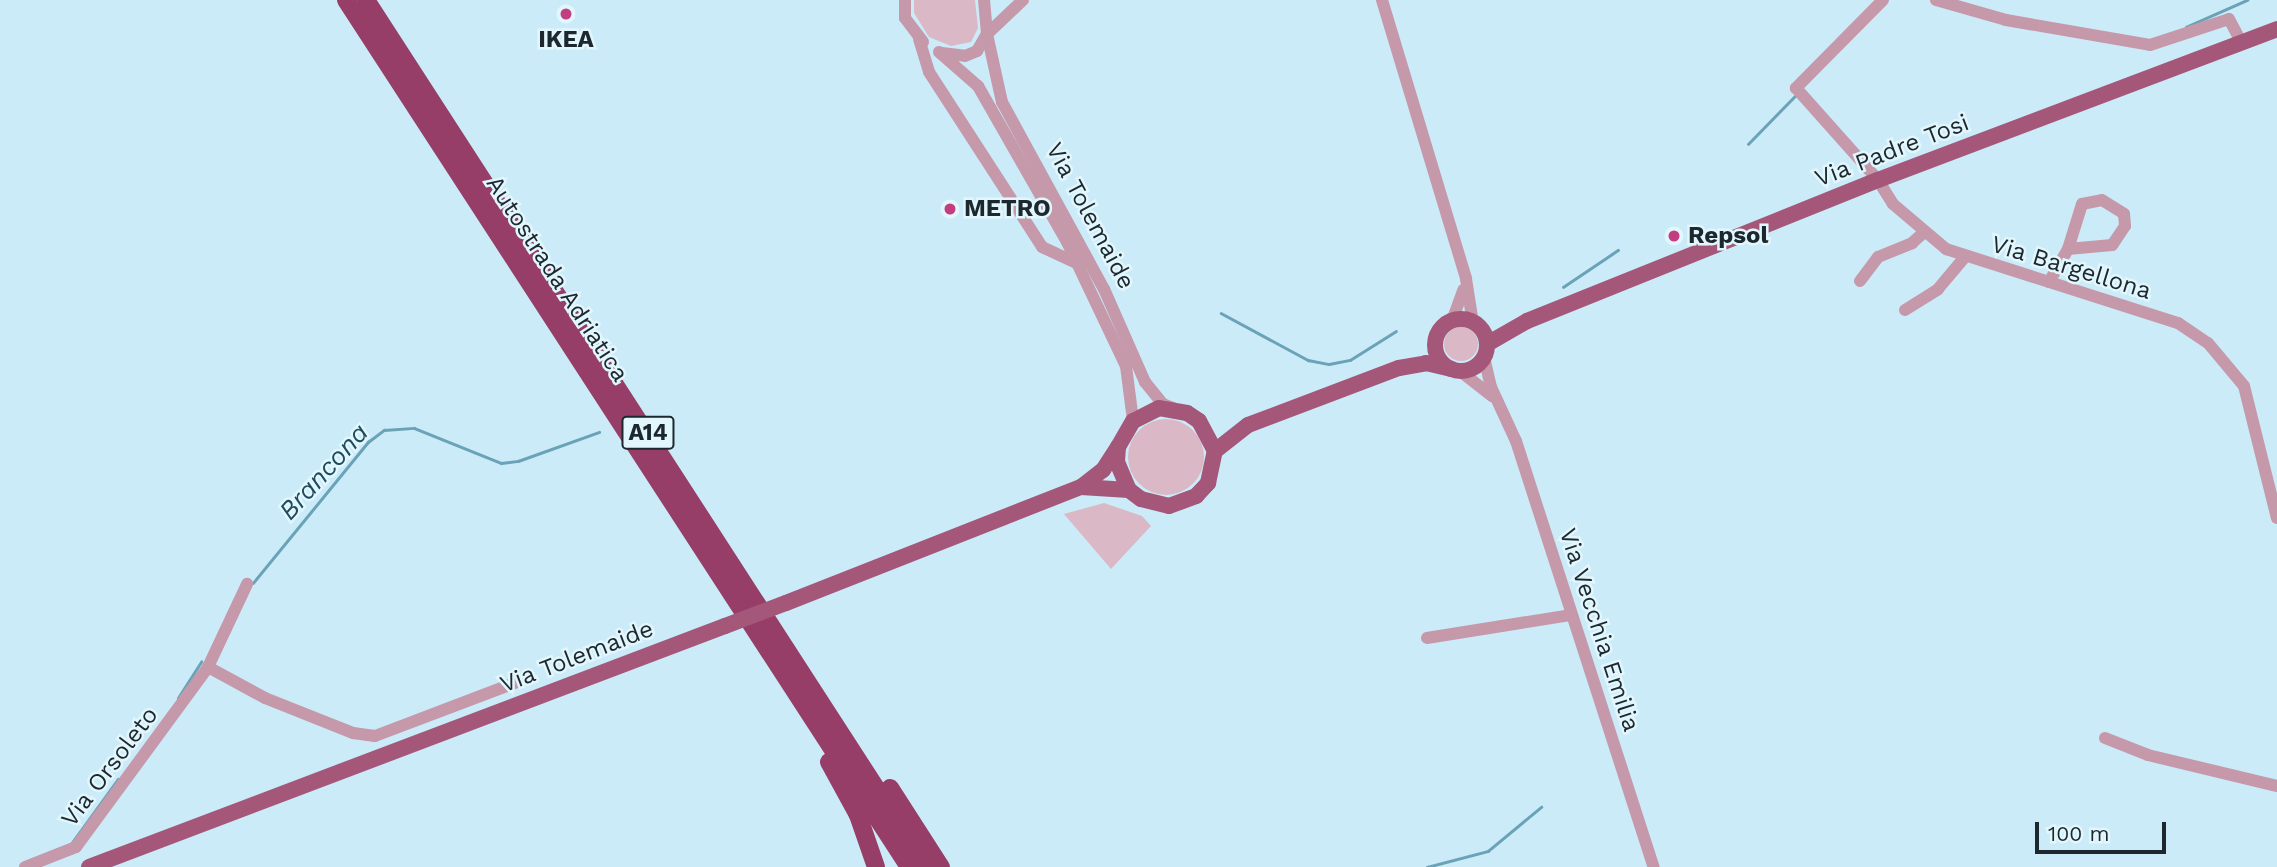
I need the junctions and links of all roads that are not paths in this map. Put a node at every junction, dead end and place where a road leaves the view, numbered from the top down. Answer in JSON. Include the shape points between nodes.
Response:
{"nodes":[{"id":1,"x":346,"y":0,"type":"edge"},
{"id":2,"x":366,"y":0,"type":"edge"},
{"id":3,"x":905,"y":0,"type":"edge"},
{"id":4,"x":984,"y":0,"type":"edge"},
{"id":5,"x":1023,"y":0,"type":"edge"},
{"id":6,"x":1382,"y":0,"type":"edge"},
{"id":7,"x":1883,"y":0,"type":"edge"},
{"id":8,"x":1937,"y":0,"type":"edge"},
{"id":9,"x":2277,"y":29,"type":"edge"},
{"id":10,"x":987,"y":34,"type":"junction"},
{"id":11,"x":919,"y":39,"type":"junction"},
{"id":12,"x":2241,"y":42,"type":"junction"},
{"id":13,"x":939,"y":52,"type":"junction"},
{"id":14,"x":1878,"y":180,"type":"junction"},
{"id":15,"x":1923,"y":233,"type":"junction"},
{"id":16,"x":2068,"y":249,"type":"junction"},
{"id":17,"x":1964,"y":258,"type":"junction"},
{"id":18,"x":1079,"y":264,"type":"junction"},
{"id":19,"x":1466,"y":279,"type":"junction"},
{"id":20,"x":1860,"y":281,"type":"dead end"},
{"id":21,"x":2049,"y":282,"type":"junction"},
{"id":22,"x":1905,"y":310,"type":"dead end"},
{"id":23,"x":1452,"y":321,"type":"junction"},
{"id":24,"x":1527,"y":321,"type":"junction"},
{"id":25,"x":1476,"y":324,"type":"junction"},
{"id":26,"x":1437,"y":335,"type":"junction"},
{"id":27,"x":1485,"y":350,"type":"junction"},
{"id":28,"x":1399,"y":368,"type":"junction"},
{"id":29,"x":1456,"y":370,"type":"junction"},
{"id":30,"x":1501,"y":407,"type":"junction"},
{"id":31,"x":1173,"y":408,"type":"junction"},
{"id":32,"x":1133,"y":421,"type":"junction"},
{"id":33,"x":1199,"y":421,"type":"junction"},
{"id":34,"x":1248,"y":425,"type":"junction"},
{"id":35,"x":1118,"y":447,"type":"junction"},
{"id":36,"x":1215,"y":451,"type":"junction"},
{"id":37,"x":1081,"y":487,"type":"junction"},
{"id":38,"x":1129,"y":490,"type":"junction"},
{"id":39,"x":2277,"y":518,"type":"edge"},
{"id":40,"x":687,"y":524,"type":"junction"},
{"id":41,"x":247,"y":584,"type":"dead end"},
{"id":42,"x":1570,"y":615,"type":"junction"},
{"id":43,"x":774,"y":625,"type":"junction"},
{"id":44,"x":1427,"y":638,"type":"dead end"},
{"id":45,"x":208,"y":667,"type":"junction"},
{"id":46,"x":520,"y":681,"type":"dead end"},
{"id":47,"x":2105,"y":738,"type":"dead end"},
{"id":48,"x":2277,"y":786,"type":"edge"},
{"id":49,"x":25,"y":867,"type":"edge"},
{"id":50,"x":89,"y":867,"type":"edge"},
{"id":51,"x":876,"y":867,"type":"edge"},
{"id":52,"x":909,"y":867,"type":"edge"},
{"id":53,"x":927,"y":867,"type":"edge"},
{"id":54,"x":942,"y":867,"type":"edge"},
{"id":55,"x":1654,"y":867,"type":"edge"}],
"edges":[{"from":1,"to":40,"type":"highway","name":"Autostrada Adriatica","number":"A14"},
{"from":2,"to":43,"type":"highway","name":"Autostrada Adriatica","number":"A14"},
{"from":3,"to":11,"type":"street","via":[[905,18]]},
{"from":4,"to":10,"type":"street","name":"Via Tolemaide"},
{"from":5,"to":10,"type":"street"},
{"from":6,"to":19,"type":"street"},
{"from":7,"to":14,"type":"street","name":"Via Bargellona","via":[[1796,88]]},
{"from":8,"to":12,"type":"street","via":[[2006,20],[2150,46],[2228,19]]},
{"from":9,"to":12,"type":"main road","name":"Via Padre Tosi"},
{"from":10,"to":13,"type":"street","via":[[972,54]]},
{"from":10,"to":31,"type":"street","name":"Via Tolemaide","via":[[1002,102],[1098,277],[1145,382],[1163,404]]},
{"from":11,"to":13,"type":"street","name":"Via Tolemaide"},
{"from":11,"to":18,"type":"street","via":[[929,72],[1042,247]]},
{"from":12,"to":14,"type":"main road","name":"Via Padre Tosi"},
{"from":13,"to":18,"type":"street","name":"Via Tolemaide","via":[[978,86]]},
{"from":14,"to":15,"type":"street","name":"Via Bargellona","via":[[1893,204]]},
{"from":14,"to":24,"type":"main road","name":"Via Padre Tosi"},
{"from":15,"to":17,"type":"street","name":"Via Bargellona"},
{"from":15,"to":20,"type":"street","via":[[1912,243],[1878,257]]},
{"from":16,"to":16,"type":"street","via":[[2082,204],[2102,200],[2123,214],[2125,226],[2112,245]]},
{"from":16,"to":21,"type":"street"},
{"from":17,"to":21,"type":"street","name":"Via Bargellona"},
{"from":17,"to":22,"type":"street","via":[[1938,289]]},
{"from":18,"to":32,"type":"street","name":"Via Tolemaide","via":[[1126,366]]},
{"from":19,"to":23,"type":"street"},
{"from":19,"to":25,"type":"street"},
{"from":21,"to":39,"type":"street","name":"Via Bargellona","via":[[2178,323],[2230,364],[2244,386]]},
{"from":23,"to":25,"type":"main road"},
{"from":23,"to":26,"type":"main road","name":"Via Tolemaide"},
{"from":24,"to":25,"type":"main road"},
{"from":24,"to":27,"type":"main road"},
{"from":25,"to":27,"type":"main road"},
{"from":26,"to":28,"type":"main road","name":"Via Tolemaide"},
{"from":26,"to":29,"type":"main road","via":[[1438,357]]},
{"from":27,"to":29,"type":"main road","via":[[1472,369]]},
{"from":27,"to":30,"type":"street","name":"Via Vecchia Emilia","via":[[1491,387]]},
{"from":28,"to":29,"type":"main road","name":"Via Tolemaide","via":[[1426,363]]},
{"from":28,"to":34,"type":"main road","name":"Via Tolemaide"},
{"from":29,"to":30,"type":"street"},
{"from":30,"to":42,"type":"street","name":"Via Vecchia Emilia"},
{"from":31,"to":32,"type":"main road","via":[[1159,408]]},
{"from":31,"to":33,"type":"main road","name":"Via Tolemaide"},
{"from":32,"to":35,"type":"main road","name":"Via Tolemaide"},
{"from":33,"to":34,"type":"main road","name":"Via Tolemaide","via":[[1224,428]]},
{"from":33,"to":36,"type":"main road"},
{"from":34,"to":36,"type":"main road","name":"Via Tolemaide"},
{"from":35,"to":37,"type":"main road","name":"Via Tolemaide","via":[[1103,470]]},
{"from":35,"to":38,"type":"main road","via":[[1119,470]]},
{"from":36,"to":38,"type":"main road","name":"Via Tolemaide","via":[[1208,483],[1183,503],[1154,505]]},
{"from":37,"to":38,"type":"main road","name":"Via Tolemaide"},
{"from":37,"to":50,"type":"main road","name":"Via Tolemaide","bridge":true},
{"from":40,"to":51,"type":"highway","via":[[704,562],[844,788]]},
{"from":40,"to":52,"type":"highway","name":"Autostrada Adriatica","number":"A14"},
{"from":41,"to":45,"type":"street","name":"Via Orsoleto"},
{"from":42,"to":44,"type":"street"},
{"from":42,"to":55,"type":"street","name":"Via Vecchia Emilia"},
{"from":43,"to":53,"type":"highway","name":"Autostrada Adriatica","number":"A14"},
{"from":43,"to":54,"type":"highway","via":[[855,734]]},
{"from":45,"to":46,"type":"street","via":[[265,698],[353,733],[375,736]]},
{"from":45,"to":49,"type":"street","name":"Via Orsoleto","via":[[76,848]]},
{"from":47,"to":48,"type":"street","via":[[2148,755]]}]}
